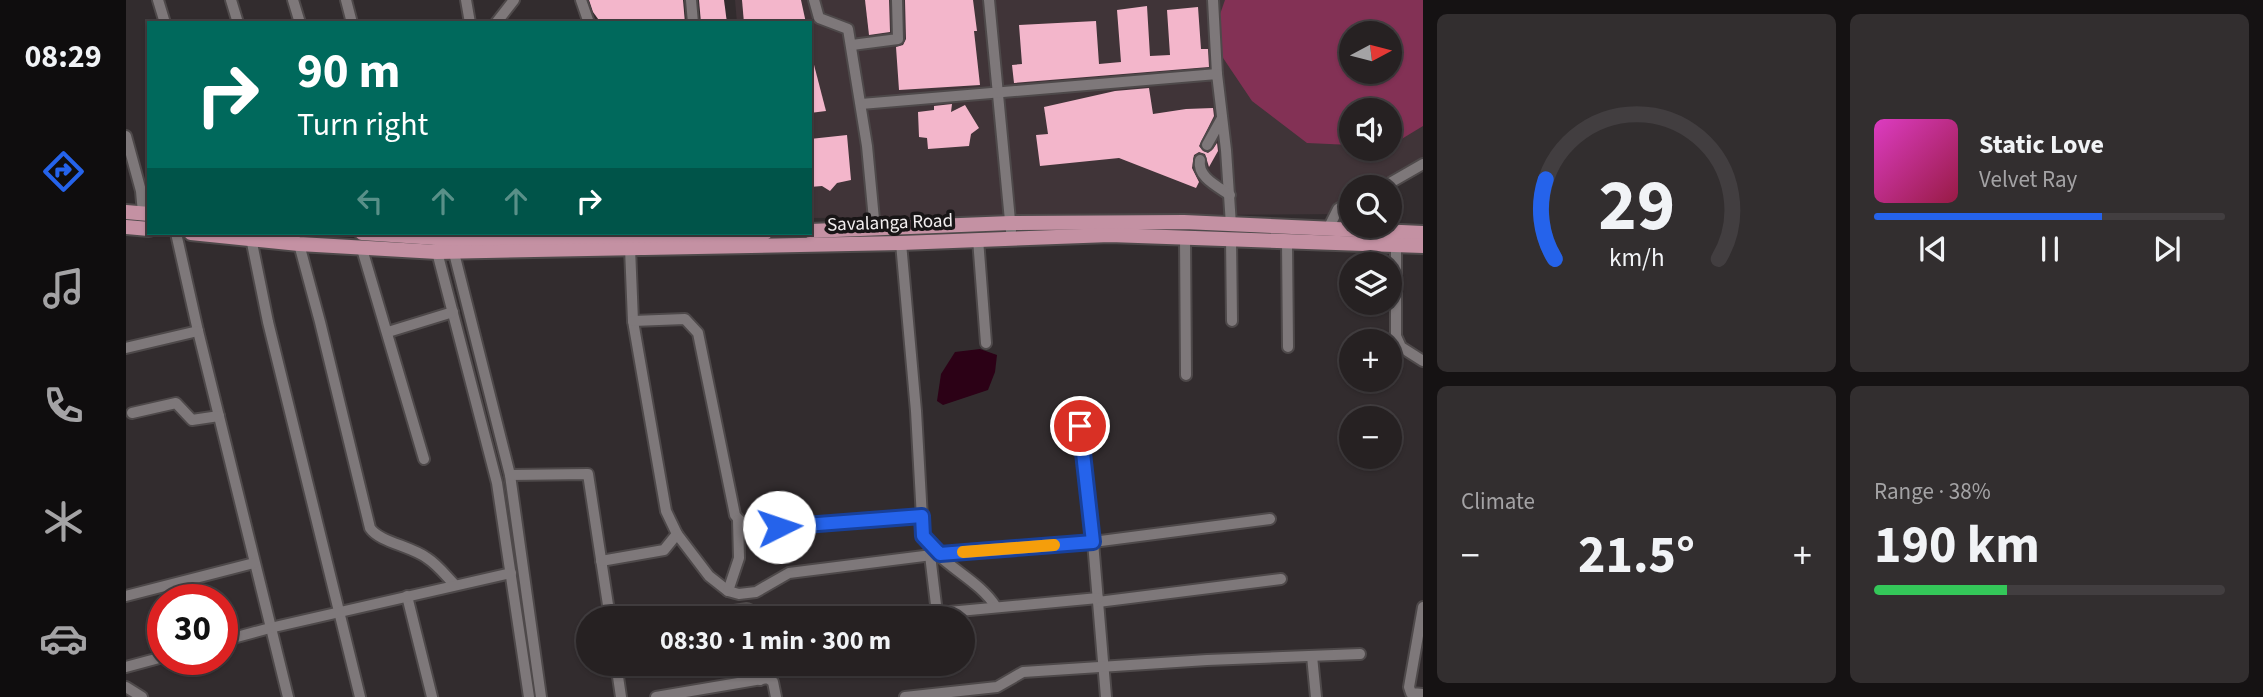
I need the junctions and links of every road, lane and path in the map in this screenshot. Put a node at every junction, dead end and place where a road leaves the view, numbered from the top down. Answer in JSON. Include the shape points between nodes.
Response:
{"nodes":[{"id":1,"x":158,"y":0,"type":"edge"},
{"id":2,"x":231,"y":0,"type":"edge"},
{"id":3,"x":293,"y":0,"type":"edge"},
{"id":4,"x":346,"y":0,"type":"edge"},
{"id":5,"x":466,"y":0,"type":"edge"},
{"id":6,"x":514,"y":0,"type":"edge"},
{"id":7,"x":581,"y":0,"type":"edge"},
{"id":8,"x":691,"y":0,"type":"edge"},
{"id":9,"x":814,"y":0,"type":"edge"},
{"id":10,"x":897,"y":0,"type":"edge"},
{"id":11,"x":989,"y":0,"type":"edge"},
{"id":12,"x":1213,"y":0,"type":"edge"},
{"id":13,"x":164,"y":21,"type":"edge"},
{"id":14,"x":237,"y":21,"type":"edge"},
{"id":15,"x":299,"y":21,"type":"edge"},
{"id":16,"x":351,"y":21,"type":"edge"},
{"id":17,"x":470,"y":21,"type":"edge"},
{"id":18,"x":498,"y":21,"type":"edge"},
{"id":19,"x":588,"y":21,"type":"edge"},
{"id":20,"x":693,"y":21,"type":"edge"},
{"id":21,"x":852,"y":45,"type":"junction"},
{"id":22,"x":1217,"y":74,"type":"junction"},
{"id":23,"x":997,"y":93,"type":"junction"},
{"id":24,"x":861,"y":104,"type":"junction"},
{"id":25,"x":1222,"y":118,"type":"junction"},
{"id":26,"x":126,"y":136,"type":"edge"},
{"id":27,"x":1207,"y":145,"type":"dead end"},
{"id":28,"x":1200,"y":160,"type":"dead end"},
{"id":29,"x":1423,"y":164,"type":"edge"},
{"id":30,"x":1402,"y":176,"type":"edge"},
{"id":31,"x":1230,"y":195,"type":"junction"},
{"id":32,"x":1339,"y":208,"type":"edge"},
{"id":33,"x":126,"y":212,"type":"edge"},
{"id":34,"x":146,"y":213,"type":"edge"},
{"id":35,"x":126,"y":227,"type":"edge"},
{"id":36,"x":147,"y":229,"type":"edge"},
{"id":37,"x":1328,"y":229,"type":"junction"},
{"id":38,"x":875,"y":230,"type":"junction"},
{"id":39,"x":812,"y":231,"type":"edge"},
{"id":40,"x":1011,"y":231,"type":"junction"},
{"id":41,"x":1231,"y":232,"type":"junction"},
{"id":42,"x":1423,"y":233,"type":"edge"},
{"id":43,"x":176,"y":235,"type":"edge"},
{"id":44,"x":215,"y":235,"type":"edge"},
{"id":45,"x":374,"y":235,"type":"edge"},
{"id":46,"x":714,"y":235,"type":"edge"},
{"id":47,"x":489,"y":236,"type":"edge"},
{"id":48,"x":1185,"y":237,"type":"junction"},
{"id":49,"x":251,"y":238,"type":"junction"},
{"id":50,"x":978,"y":239,"type":"junction"},
{"id":51,"x":1396,"y":239,"type":"junction"},
{"id":52,"x":587,"y":240,"type":"edge"},
{"id":53,"x":1287,"y":241,"type":"junction"},
{"id":54,"x":901,"y":243,"type":"junction"},
{"id":55,"x":299,"y":244,"type":"junction"},
{"id":56,"x":436,"y":245,"type":"junction"},
{"id":57,"x":452,"y":245,"type":"junction"},
{"id":58,"x":1423,"y":246,"type":"edge"},
{"id":59,"x":630,"y":248,"type":"junction"},
{"id":60,"x":362,"y":249,"type":"junction"},
{"id":61,"x":453,"y":312,"type":"junction"},
{"id":62,"x":633,"y":321,"type":"junction"},
{"id":63,"x":1232,"y":321,"type":"dead end"},
{"id":64,"x":198,"y":331,"type":"junction"},
{"id":65,"x":388,"y":332,"type":"junction"},
{"id":66,"x":986,"y":343,"type":"dead end"},
{"id":67,"x":1288,"y":346,"type":"dead end"},
{"id":68,"x":126,"y":348,"type":"edge"},
{"id":69,"x":1423,"y":361,"type":"edge"},
{"id":70,"x":1186,"y":375,"type":"dead end"},
{"id":71,"x":132,"y":413,"type":"dead end"},
{"id":72,"x":219,"y":416,"type":"junction"},
{"id":73,"x":1080,"y":426,"type":"dead end"},
{"id":74,"x":424,"y":459,"type":"dead end"},
{"id":75,"x":510,"y":475,"type":"junction"},
{"id":76,"x":922,"y":516,"type":"junction"},
{"id":77,"x":1270,"y":519,"type":"dead end"},
{"id":78,"x":738,"y":520,"type":"junction"},
{"id":79,"x":677,"y":534,"type":"junction"},
{"id":80,"x":1093,"y":542,"type":"junction"},
{"id":81,"x":935,"y":555,"type":"junction"},
{"id":82,"x":601,"y":561,"type":"junction"},
{"id":83,"x":254,"y":563,"type":"junction"},
{"id":84,"x":511,"y":573,"type":"junction"},
{"id":85,"x":1281,"y":579,"type":"dead end"},
{"id":86,"x":455,"y":585,"type":"junction"},
{"id":87,"x":734,"y":593,"type":"junction"},
{"id":88,"x":126,"y":596,"type":"edge"},
{"id":89,"x":407,"y":596,"type":"junction"},
{"id":90,"x":1098,"y":600,"type":"junction"},
{"id":91,"x":608,"y":606,"type":"edge"},
{"id":92,"x":739,"y":606,"type":"edge"},
{"id":93,"x":937,"y":606,"type":"edge"},
{"id":94,"x":996,"y":607,"type":"junction"},
{"id":95,"x":1423,"y":607,"type":"edge"},
{"id":96,"x":975,"y":609,"type":"edge"},
{"id":97,"x":341,"y":612,"type":"junction"},
{"id":98,"x":270,"y":628,"type":"junction"},
{"id":99,"x":1421,"y":635,"type":"edge"},
{"id":100,"x":238,"y":637,"type":"edge"},
{"id":101,"x":1360,"y":654,"type":"dead end"},
{"id":102,"x":1312,"y":656,"type":"junction"},
{"id":103,"x":147,"y":661,"type":"edge"},
{"id":104,"x":126,"y":667,"type":"edge"},
{"id":105,"x":1104,"y":667,"type":"junction"},
{"id":106,"x":618,"y":676,"type":"edge"},
{"id":107,"x":758,"y":676,"type":"edge"},
{"id":108,"x":760,"y":680,"type":"junction"},
{"id":109,"x":126,"y":687,"type":"edge"},
{"id":110,"x":695,"y":694,"type":"edge"},
{"id":111,"x":1423,"y":694,"type":"edge"},
{"id":112,"x":142,"y":697,"type":"edge"},
{"id":113,"x":288,"y":697,"type":"edge"},
{"id":114,"x":360,"y":697,"type":"edge"},
{"id":115,"x":432,"y":697,"type":"edge"},
{"id":116,"x":529,"y":697,"type":"edge"},
{"id":117,"x":541,"y":697,"type":"edge"},
{"id":118,"x":621,"y":697,"type":"edge"},
{"id":119,"x":656,"y":697,"type":"edge"},
{"id":120,"x":776,"y":697,"type":"edge"},
{"id":121,"x":905,"y":697,"type":"edge"},
{"id":122,"x":1106,"y":697,"type":"edge"},
{"id":123,"x":1316,"y":697,"type":"edge"}],
"edges":[{"from":1,"to":13,"type":"street"},
{"from":2,"to":14,"type":"street"},
{"from":3,"to":15,"type":"street"},
{"from":4,"to":16,"type":"street"},
{"from":5,"to":17,"type":"street"},
{"from":6,"to":18,"type":"street"},
{"from":7,"to":19,"type":"street"},
{"from":8,"to":20,"type":"street"},
{"from":9,"to":21,"type":"street","via":[[819,18],[848,29]]},
{"from":10,"to":21,"type":"street","via":[[898,39]]},
{"from":11,"to":23,"type":"street"},
{"from":12,"to":22,"type":"street"},
{"from":21,"to":24,"type":"street"},
{"from":22,"to":23,"type":"street"},
{"from":22,"to":25,"type":"street"},
{"from":23,"to":24,"type":"street"},
{"from":23,"to":40,"type":"street"},
{"from":24,"to":38,"type":"street"},
{"from":25,"to":27,"type":"street"},
{"from":25,"to":31,"type":"street"},
{"from":26,"to":34,"type":"street"},
{"from":28,"to":31,"type":"street","via":[[1202,174]]},
{"from":29,"to":30,"type":"street"},
{"from":31,"to":41,"type":"street"},
{"from":32,"to":37,"type":"street"},
{"from":33,"to":34,"type":"main road"},
{"from":35,"to":36,"type":"main road"},
{"from":37,"to":41,"type":"main road","name":"Savalanga Road"},
{"from":37,"to":51,"type":"main road","name":"Savalanga Road"},
{"from":38,"to":39,"type":"main road","name":"Savalanga Road"},
{"from":38,"to":40,"type":"main road","name":"Savalanga Road"},
{"from":40,"to":41,"type":"main road","name":"Savalanga Road","via":[[1184,222]]},
{"from":40,"to":48,"type":"main road","name":"Savalanga Road"},
{"from":40,"to":50,"type":"main road","name":"Savalanga Road"},
{"from":41,"to":48,"type":"main road","name":"Savalanga Road"},
{"from":41,"to":53,"type":"main road","name":"Savalanga Road"},
{"from":41,"to":63,"type":"street"},
{"from":42,"to":51,"type":"main road","name":"Savalanga Road"},
{"from":43,"to":64,"type":"street"},
{"from":44,"to":49,"type":"main road","name":"Savalanga Road"},
{"from":45,"to":56,"type":"main road","name":"Savalanga Road"},
{"from":46,"to":52,"type":"main road","name":"Savalanga Road"},
{"from":47,"to":52,"type":"main road","name":"Savalanga Road"},
{"from":47,"to":57,"type":"main road","name":"Savalanga Road"},
{"from":48,"to":70,"type":"street"},
{"from":49,"to":55,"type":"main road","name":"Savalanga Road"},
{"from":49,"to":97,"type":"street"},
{"from":50,"to":54,"type":"main road","name":"Savalanga Road"},
{"from":50,"to":66,"type":"street"},
{"from":51,"to":53,"type":"main road","name":"Savalanga Road"},
{"from":51,"to":58,"type":"main road","name":"Savalanga Road"},
{"from":51,"to":69,"type":"street","via":[[1396,336],[1401,347]]},
{"from":52,"to":57,"type":"main road","name":"Savalanga Road"},
{"from":52,"to":59,"type":"main road","name":"Savalanga Road"},
{"from":53,"to":67,"type":"street"},
{"from":54,"to":59,"type":"main road","name":"Savalanga Road"},
{"from":54,"to":76,"type":"street"},
{"from":55,"to":60,"type":"main road","name":"Savalanga Road"},
{"from":55,"to":86,"type":"street","via":[[370,528],[378,538],[426,557]]},
{"from":56,"to":57,"type":"main road","name":"Savalanga Road"},
{"from":56,"to":60,"type":"main road","name":"Savalanga Road"},
{"from":56,"to":61,"type":"street"},
{"from":57,"to":75,"type":"street"},
{"from":59,"to":62,"type":"street"},
{"from":60,"to":65,"type":"street"},
{"from":61,"to":65,"type":"street"},
{"from":61,"to":84,"type":"street","via":[[497,483]]},
{"from":62,"to":78,"type":"street","via":[[685,319],[698,333]]},
{"from":62,"to":79,"type":"street","via":[[666,511]]},
{"from":64,"to":68,"type":"street"},
{"from":64,"to":72,"type":"street"},
{"from":65,"to":74,"type":"street"},
{"from":71,"to":72,"type":"street","via":[[176,402],[192,420]]},
{"from":72,"to":83,"type":"street"},
{"from":73,"to":80,"type":"street"},
{"from":75,"to":82,"type":"street","via":[[588,474]]},
{"from":75,"to":117,"type":"street"},
{"from":76,"to":78,"type":"street","via":[[779,527],[749,526]]},
{"from":76,"to":81,"type":"street","via":[[923,536]]},
{"from":77,"to":80,"type":"street"},
{"from":78,"to":87,"type":"street"},
{"from":79,"to":82,"type":"street","via":[[664,551]]},
{"from":79,"to":87,"type":"street","via":[[709,576]]},
{"from":80,"to":81,"type":"street"},
{"from":80,"to":90,"type":"street"},
{"from":81,"to":87,"type":"street","via":[[789,573],[756,592]]},
{"from":81,"to":93,"type":"street"},
{"from":81,"to":94,"type":"street","via":[[987,593]]},
{"from":82,"to":91,"type":"street"},
{"from":83,"to":88,"type":"street"},
{"from":83,"to":98,"type":"street"},
{"from":84,"to":86,"type":"street"},
{"from":84,"to":116,"type":"street"},
{"from":85,"to":90,"type":"street"},
{"from":86,"to":89,"type":"street"},
{"from":87,"to":92,"type":"street"},
{"from":89,"to":97,"type":"street"},
{"from":89,"to":115,"type":"street"},
{"from":90,"to":94,"type":"street"},
{"from":90,"to":105,"type":"street"},
{"from":94,"to":96,"type":"street"},
{"from":95,"to":99,"type":"street"},
{"from":97,"to":98,"type":"street"},
{"from":97,"to":114,"type":"street"},
{"from":98,"to":100,"type":"street"},
{"from":98,"to":113,"type":"street"},
{"from":99,"to":111,"type":"street","via":[[1409,687],[1411,693]]},
{"from":101,"to":102,"type":"street"},
{"from":102,"to":105,"type":"street"},
{"from":102,"to":123,"type":"street"},
{"from":103,"to":104,"type":"street"},
{"from":105,"to":121,"type":"street","via":[[1023,672],[997,687]]},
{"from":105,"to":122,"type":"street"},
{"from":106,"to":118,"type":"street"},
{"from":107,"to":108,"type":"street"},
{"from":108,"to":110,"type":"street"},
{"from":108,"to":120,"type":"street","via":[[771,680]]},
{"from":109,"to":112,"type":"street"},
{"from":110,"to":119,"type":"street"}]}
